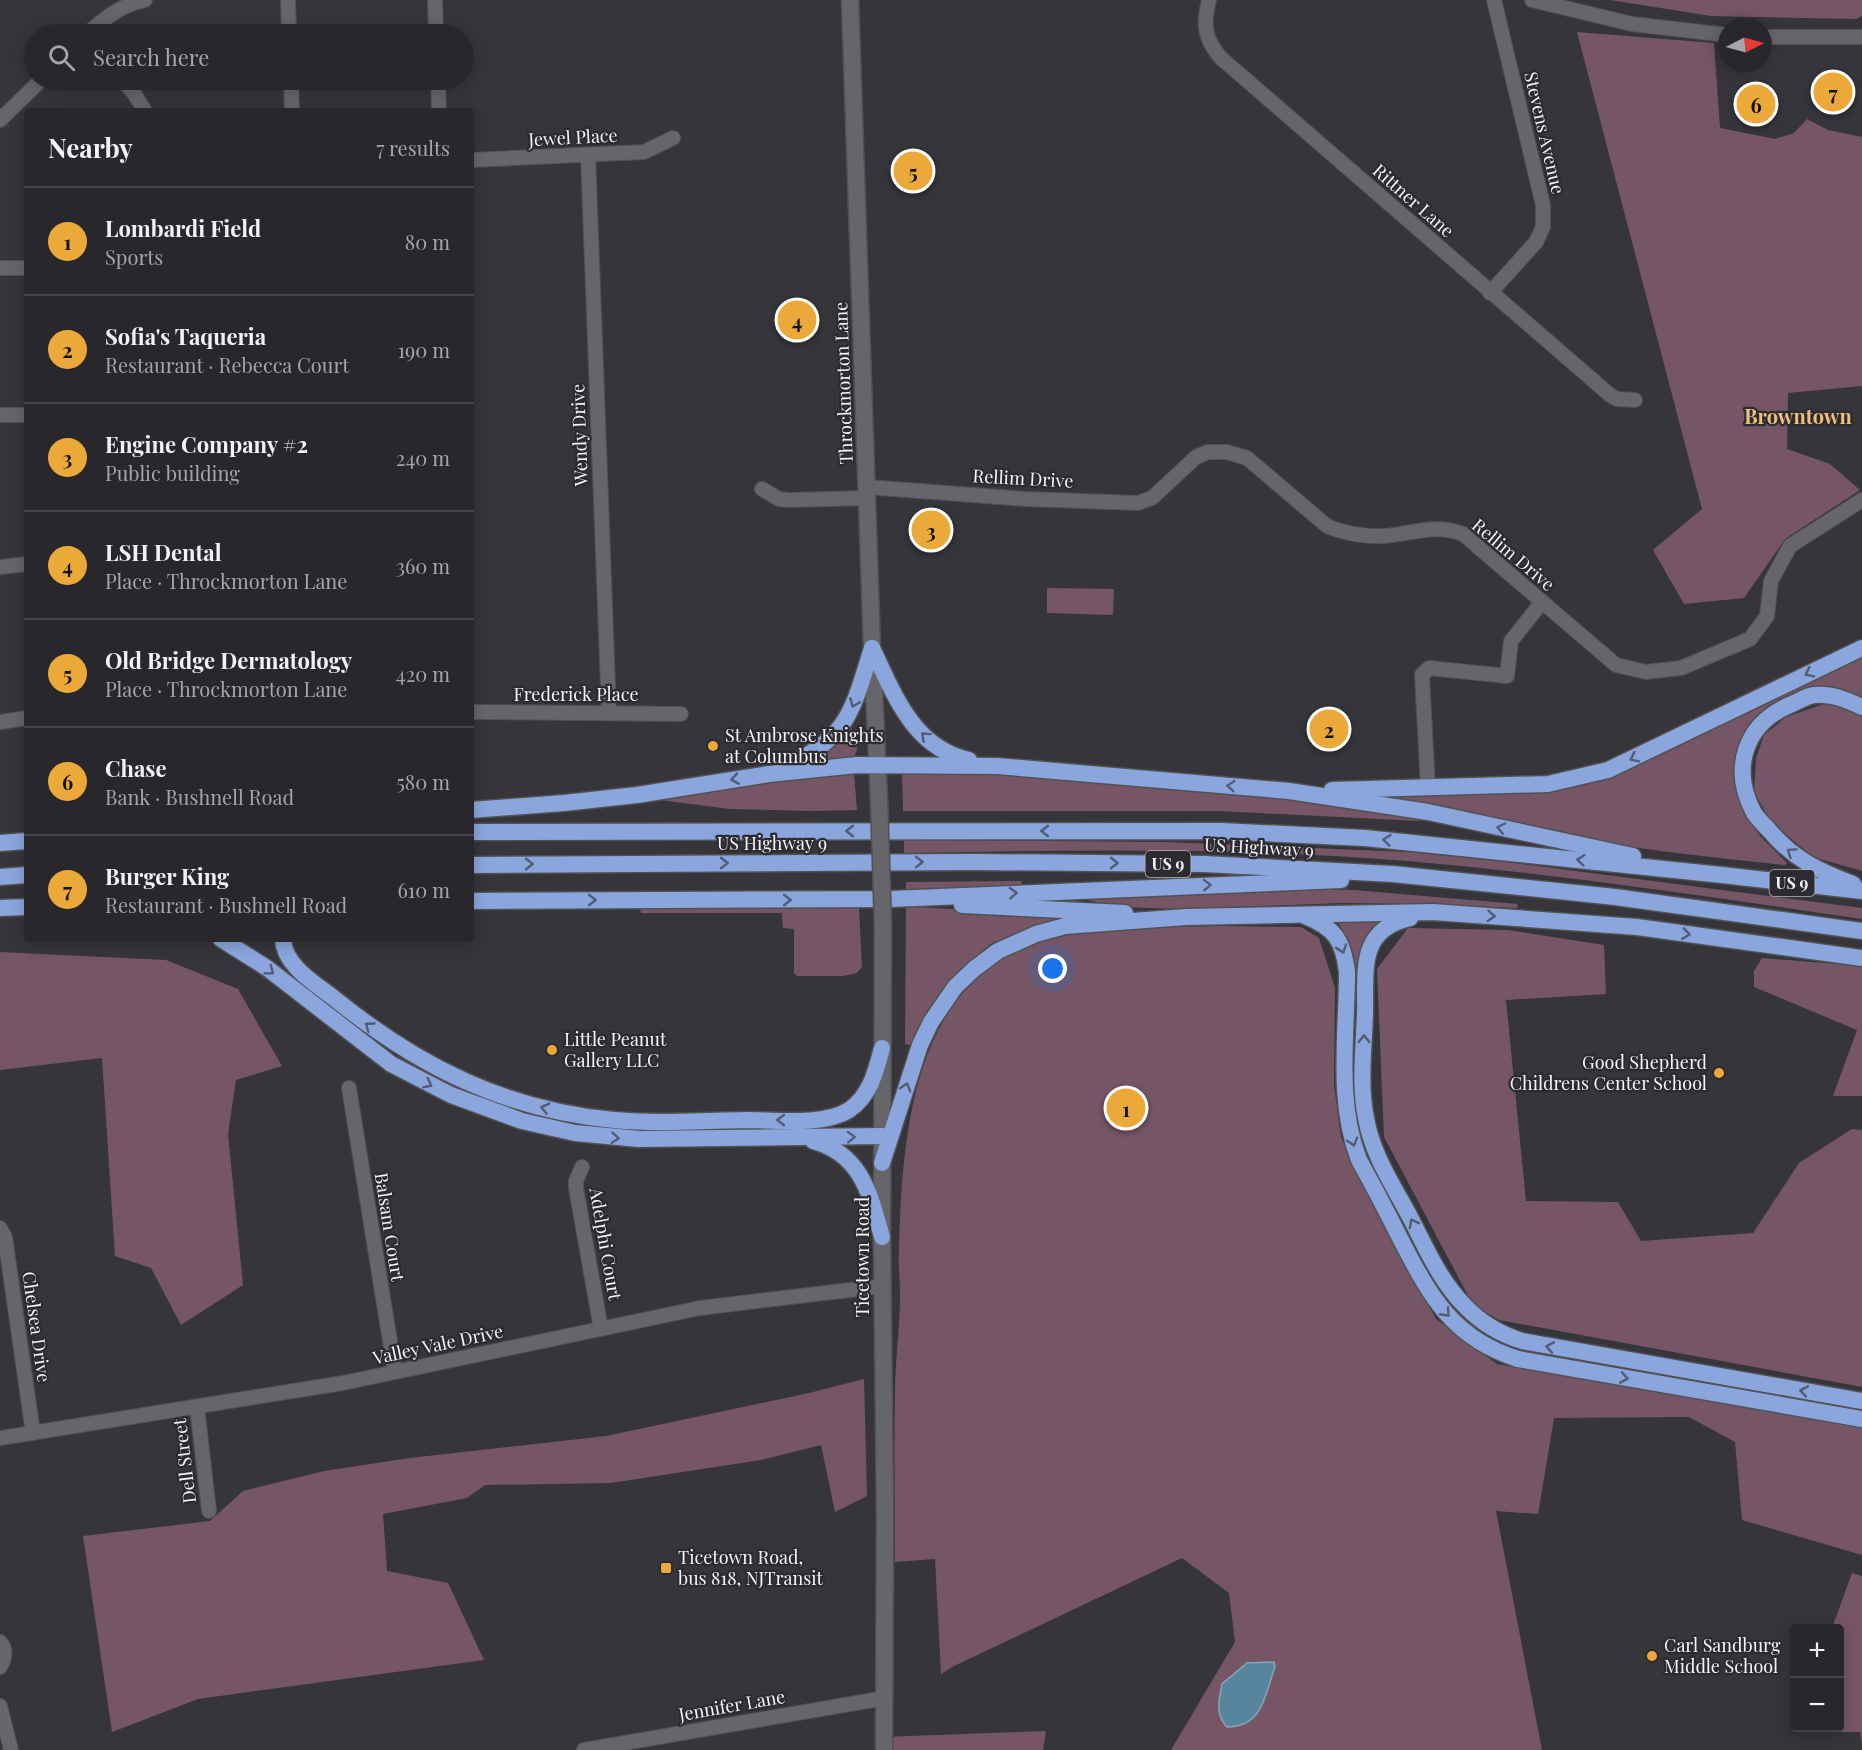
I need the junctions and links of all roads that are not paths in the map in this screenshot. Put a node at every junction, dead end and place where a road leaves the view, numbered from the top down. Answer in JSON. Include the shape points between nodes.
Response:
{"nodes":[{"id":1,"x":145,"y":0,"type":"edge"},
{"id":2,"x":288,"y":0,"type":"edge"},
{"id":3,"x":435,"y":0,"type":"edge"},
{"id":4,"x":850,"y":0,"type":"edge"},
{"id":5,"x":1209,"y":0,"type":"edge"},
{"id":6,"x":1494,"y":0,"type":"edge"},
{"id":7,"x":1532,"y":0,"type":"edge"},
{"id":8,"x":99,"y":24,"type":"edge"},
{"id":9,"x":289,"y":24,"type":"edge"},
{"id":10,"x":436,"y":24,"type":"edge"},
{"id":11,"x":1718,"y":34,"type":"edge"},
{"id":12,"x":1772,"y":37,"type":"edge"},
{"id":13,"x":1862,"y":37,"type":"edge"},
{"id":14,"x":31,"y":90,"type":"edge"},
{"id":15,"x":132,"y":90,"type":"edge"},
{"id":16,"x":291,"y":90,"type":"edge"},
{"id":17,"x":438,"y":90,"type":"edge"},
{"id":18,"x":143,"y":108,"type":"edge"},
{"id":19,"x":292,"y":108,"type":"edge"},
{"id":20,"x":439,"y":108,"type":"edge"},
{"id":21,"x":0,"y":120,"type":"edge"},
{"id":22,"x":673,"y":138,"type":"dead end"},
{"id":23,"x":588,"y":155,"type":"junction"},
{"id":24,"x":474,"y":160,"type":"edge"},
{"id":25,"x":0,"y":268,"type":"edge"},
{"id":26,"x":24,"y":268,"type":"edge"},
{"id":27,"x":1490,"y":293,"type":"junction"},
{"id":28,"x":1635,"y":400,"type":"dead end"},
{"id":29,"x":0,"y":415,"type":"edge"},
{"id":30,"x":24,"y":415,"type":"edge"},
{"id":31,"x":762,"y":489,"type":"dead end"},
{"id":32,"x":867,"y":492,"type":"junction"},
{"id":33,"x":1862,"y":500,"type":"edge"},
{"id":34,"x":24,"y":564,"type":"edge"},
{"id":35,"x":0,"y":567,"type":"edge"},
{"id":36,"x":1542,"y":602,"type":"junction"},
{"id":37,"x":872,"y":648,"type":"junction"},
{"id":38,"x":1862,"y":648,"type":"edge"},
{"id":39,"x":1862,"y":707,"type":"edge"},
{"id":40,"x":474,"y":712,"type":"edge"},
{"id":41,"x":609,"y":713,"type":"junction"},
{"id":42,"x":681,"y":714,"type":"dead end"},
{"id":43,"x":24,"y":718,"type":"edge"},
{"id":44,"x":0,"y":722,"type":"edge"},
{"id":45,"x":876,"y":764,"type":"junction"},
{"id":46,"x":997,"y":766,"type":"junction"},
{"id":47,"x":769,"y":774,"type":"junction"},
{"id":48,"x":1428,"y":788,"type":"junction"},
{"id":49,"x":1289,"y":791,"type":"junction"},
{"id":50,"x":474,"y":810,"type":"edge"},
{"id":51,"x":474,"y":832,"type":"edge"},
{"id":52,"x":24,"y":841,"type":"edge"},
{"id":53,"x":0,"y":843,"type":"edge"},
{"id":54,"x":474,"y":865,"type":"edge"},
{"id":55,"x":1393,"y":874,"type":"junction"},
{"id":56,"x":24,"y":875,"type":"edge"},
{"id":57,"x":1722,"y":875,"type":"junction"},
{"id":58,"x":0,"y":877,"type":"edge"},
{"id":59,"x":1862,"y":890,"type":"edge"},
{"id":60,"x":891,"y":899,"type":"junction"},
{"id":61,"x":474,"y":901,"type":"edge"},
{"id":62,"x":24,"y":907,"type":"edge"},
{"id":63,"x":3,"y":908,"type":"edge"},
{"id":64,"x":1433,"y":912,"type":"junction"},
{"id":65,"x":1298,"y":914,"type":"junction"},
{"id":66,"x":1186,"y":917,"type":"junction"},
{"id":67,"x":1862,"y":931,"type":"edge"},
{"id":68,"x":226,"y":942,"type":"edge"},
{"id":69,"x":285,"y":942,"type":"edge"},
{"id":70,"x":1862,"y":958,"type":"edge"},
{"id":71,"x":882,"y":1048,"type":"junction"},
{"id":72,"x":349,"y":1088,"type":"dead end"},
{"id":73,"x":882,"y":1136,"type":"junction"},
{"id":74,"x":800,"y":1138,"type":"junction"},
{"id":75,"x":882,"y":1163,"type":"junction"},
{"id":76,"x":582,"y":1167,"type":"dead end"},
{"id":77,"x":0,"y":1228,"type":"edge"},
{"id":78,"x":882,"y":1237,"type":"junction"},
{"id":79,"x":883,"y":1286,"type":"junction"},
{"id":80,"x":601,"y":1329,"type":"junction"},
{"id":81,"x":394,"y":1372,"type":"junction"},
{"id":82,"x":1862,"y":1401,"type":"edge"},
{"id":83,"x":197,"y":1407,"type":"junction"},
{"id":84,"x":1862,"y":1419,"type":"edge"},
{"id":85,"x":33,"y":1433,"type":"junction"},
{"id":86,"x":0,"y":1438,"type":"edge"},
{"id":87,"x":209,"y":1512,"type":"dead end"},
{"id":88,"x":0,"y":1642,"type":"edge"},
{"id":89,"x":0,"y":1667,"type":"edge"},
{"id":90,"x":885,"y":1698,"type":"junction"},
{"id":91,"x":0,"y":1706,"type":"edge"},
{"id":92,"x":11,"y":1750,"type":"edge"},
{"id":93,"x":584,"y":1750,"type":"edge"},
{"id":94,"x":884,"y":1750,"type":"edge"}],
"edges":[{"from":1,"to":8,"type":"street","via":[[129,4]]},
{"from":2,"to":9,"type":"street"},
{"from":3,"to":10,"type":"street"},
{"from":4,"to":32,"type":"street","name":"Throckmorton Lane"},
{"from":5,"to":27,"type":"street","name":"Rittner Lane","via":[[1205,28],[1210,45],[1221,58]]},
{"from":6,"to":27,"type":"street","name":"Stevens Avenue","via":[[1544,205],[1544,227],[1536,242]]},
{"from":7,"to":11,"type":"street","via":[[1632,24]]},
{"from":12,"to":13,"type":"street"},
{"from":14,"to":21,"type":"street"},
{"from":15,"to":18,"type":"street"},
{"from":16,"to":19,"type":"street"},
{"from":17,"to":20,"type":"street"},
{"from":22,"to":23,"type":"street","name":"Jewel Place","via":[[644,152]]},
{"from":23,"to":24,"type":"street","name":"Jewel Place"},
{"from":23,"to":41,"type":"street","name":"Wendy Drive"},
{"from":25,"to":26,"type":"street"},
{"from":27,"to":28,"type":"street","name":"Rittner Lane","via":[[1610,395]]},
{"from":29,"to":30,"type":"street"},
{"from":31,"to":32,"type":"street","name":"Rellim Drive","via":[[789,500]]},
{"from":32,"to":36,"type":"street","name":"Rellim Drive","via":[[1138,503],[1152,498],[1197,457],[1208,452],[1227,452],[1247,458],[1339,532],[1382,536],[1449,528],[1463,534]]},
{"from":32,"to":37,"type":"street","name":"Throckmorton Lane"},
{"from":33,"to":36,"type":"street","name":"Rellim Drive","via":[[1790,546],[1771,581],[1767,616],[1750,639],[1681,668],[1646,672],[1616,665]]},
{"from":34,"to":35,"type":"street"},
{"from":36,"to":48,"type":"street","via":[[1511,641],[1507,676],[1424,670]]},
{"from":37,"to":45,"type":"street","name":"Throckmorton Lane"},
{"from":46,"to":37,"type":"highway","one_way":true,"via":[[954,755],[921,733],[903,711]]},
{"from":37,"to":47,"type":"highway","one_way":true,"via":[[857,696],[840,729],[811,755]]},
{"from":38,"to":48,"type":"highway","one_way":true,"via":[[1608,770],[1548,784]]},
{"from":59,"to":39,"type":"highway","one_way":true,"via":[[1817,870],[1782,846],[1755,813],[1742,779],[1744,750],[1760,725],[1780,708],[1813,695],[1842,698]]},
{"from":40,"to":41,"type":"street","name":"Frederick Place"},
{"from":41,"to":42,"type":"street","name":"Frederick Place"},
{"from":43,"to":44,"type":"street"},
{"from":45,"to":46,"type":"highway"},
{"from":45,"to":47,"type":"highway"},
{"from":45,"to":71,"type":"street","name":"Ticetown Road","bridge":true,"via":[[883,926]]},
{"from":49,"to":46,"type":"highway","one_way":true},
{"from":47,"to":50,"type":"highway","one_way":true,"via":[[637,795]]},
{"from":48,"to":49,"type":"highway"},
{"from":57,"to":49,"type":"highway","one_way":true,"via":[[1428,812]]},
{"from":57,"to":51,"type":"highway","name":"US Highway 9","number":"US 9","one_way":true,"via":[[1365,838],[1221,831]]},
{"from":52,"to":53,"type":"highway"},
{"from":54,"to":55,"type":"highway","name":"US Highway 9","number":"US 9","one_way":true,"via":[[1181,864]]},
{"from":60,"to":55,"type":"highway","one_way":true,"via":[[1326,882]]},
{"from":55,"to":67,"type":"highway","name":"US Highway 9","number":"US 9","via":[[1615,897]]},
{"from":56,"to":58,"type":"highway"},
{"from":57,"to":59,"type":"highway","name":"US Highway 9","number":"US 9"},
{"from":61,"to":60,"type":"highway","one_way":true},
{"from":60,"to":66,"type":"highway"},
{"from":62,"to":63,"type":"highway"},
{"from":64,"to":65,"type":"highway"},
{"from":64,"to":70,"type":"highway","one_way":true,"via":[[1637,927]]},
{"from":82,"to":64,"type":"highway","one_way":true,"via":[[1522,1341],[1500,1333],[1458,1300],[1378,1157],[1364,1105],[1368,951],[1378,933],[1392,922]]},
{"from":65,"to":66,"type":"highway"},
{"from":65,"to":84,"type":"highway","one_way":true,"via":[[1318,921],[1341,943],[1347,972],[1346,1105],[1354,1146],[1425,1285],[1451,1320],[1480,1342],[1518,1359]]},
{"from":75,"to":66,"type":"highway","one_way":true,"via":[[925,1033],[955,987],[974,969],[1005,948],[1053,929]]},
{"from":68,"to":74,"type":"highway","one_way":true,"via":[[267,968],[391,1064],[489,1111],[555,1130],[614,1138]]},
{"from":71,"to":69,"type":"highway","one_way":true,"via":[[868,1090],[850,1109],[836,1116],[809,1120],[645,1121],[579,1116],[482,1089],[397,1046],[302,973],[289,957]]},
{"from":71,"to":73,"type":"street","name":"Ticetown Road"},
{"from":72,"to":81,"type":"street","name":"Balsam Court"},
{"from":74,"to":73,"type":"highway","one_way":true},
{"from":73,"to":75,"type":"street","name":"Ticetown Road"},
{"from":74,"to":78,"type":"highway","via":[[830,1147],[855,1167],[869,1192]]},
{"from":75,"to":78,"type":"street","name":"Ticetown Road"},
{"from":76,"to":80,"type":"street","name":"Adelphi Court","via":[[576,1188]]},
{"from":77,"to":85,"type":"street","name":"Chelsea Drive","via":[[5,1237]]},
{"from":78,"to":79,"type":"street","name":"Ticetown Road"},
{"from":79,"to":80,"type":"street","name":"Valley Vale Drive","via":[[700,1308]]},
{"from":79,"to":90,"type":"street","name":"Ticetown Road"},
{"from":80,"to":81,"type":"street","name":"Valley Vale Drive"},
{"from":81,"to":83,"type":"street","name":"Valley Vale Drive"},
{"from":83,"to":85,"type":"street","name":"Valley Vale Drive"},
{"from":83,"to":87,"type":"street","name":"Dell Street"},
{"from":85,"to":86,"type":"street","name":"Valley Vale Drive"},
{"from":88,"to":89,"type":"street","via":[[5,1659]]},
{"from":90,"to":93,"type":"street","name":"Jennifer Lane"},
{"from":90,"to":94,"type":"street","name":"Ticetown Road"},
{"from":91,"to":92,"type":"street"}]}
